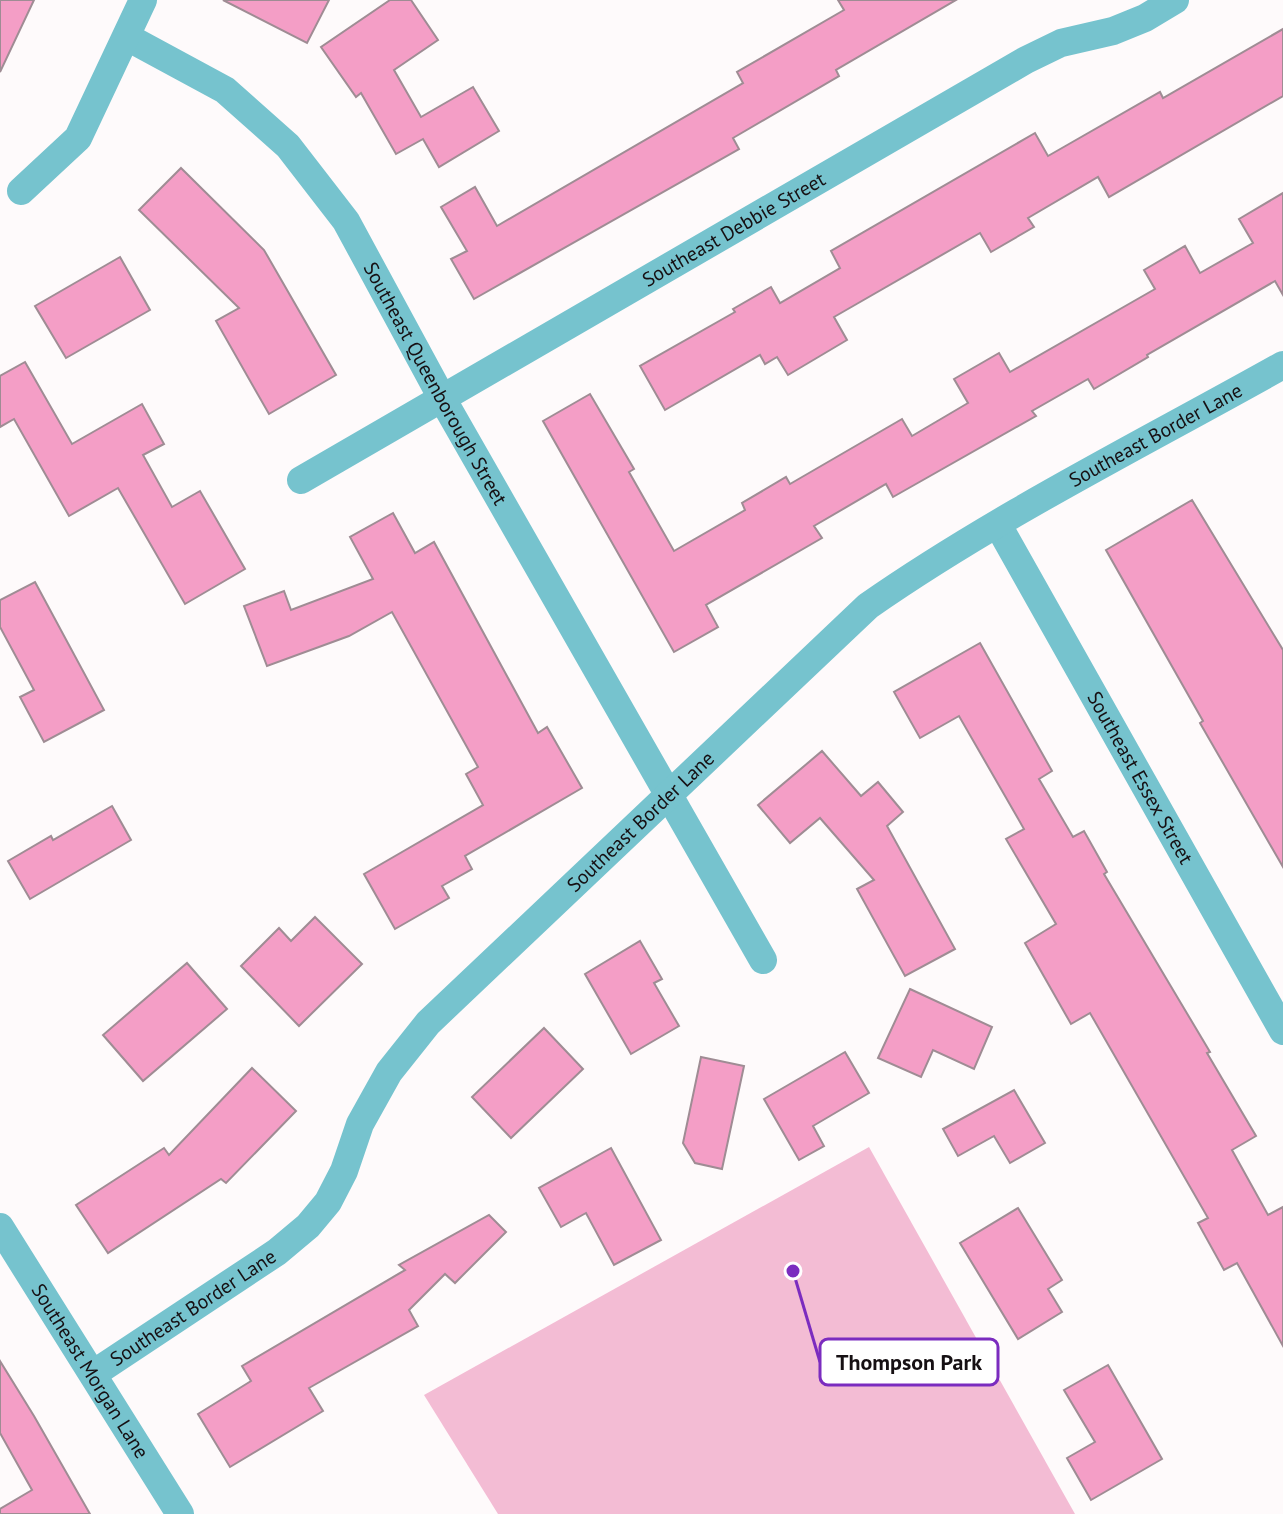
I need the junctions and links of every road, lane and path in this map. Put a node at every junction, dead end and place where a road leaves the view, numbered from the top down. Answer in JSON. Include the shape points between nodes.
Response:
{"nodes":[{"id":1,"x":143,"y":0,"type":"edge"},
{"id":2,"x":1175,"y":0,"type":"edge"},
{"id":3,"x":127,"y":37,"type":"junction"},
{"id":4,"x":21,"y":191,"type":"dead end"},
{"id":5,"x":1283,"y":365,"type":"edge"},
{"id":6,"x":443,"y":400,"type":"junction"},
{"id":7,"x":301,"y":480,"type":"dead end"},
{"id":8,"x":998,"y":525,"type":"junction"},
{"id":9,"x":668,"y":797,"type":"junction"},
{"id":10,"x":763,"y":960,"type":"dead end"},
{"id":11,"x":1283,"y":1031,"type":"edge"},
{"id":12,"x":0,"y":1227,"type":"edge"},
{"id":13,"x":93,"y":1374,"type":"junction"},
{"id":14,"x":180,"y":1514,"type":"edge"}],
"edges":[{"from":1,"to":3,"type":"street"},
{"from":2,"to":6,"type":"street","name":"Southeast Debbie Street","via":[[1113,31],[1061,43],[1026,60]]},
{"from":3,"to":4,"type":"street","via":[[78,138]]},
{"from":3,"to":6,"type":"street","name":"Southeast Queenborough Street","via":[[225,90],[288,146],[346,221]]},
{"from":5,"to":8,"type":"street","name":"Southeast Border Lane"},
{"from":6,"to":7,"type":"street","name":"Southeast Debbie Street"},
{"from":6,"to":9,"type":"street","name":"Southeast Queenborough Street"},
{"from":8,"to":9,"type":"street","name":"Southeast Border Lane","via":[[868,606]]},
{"from":8,"to":11,"type":"street","name":"Southeast Essex Street"},
{"from":9,"to":10,"type":"street","name":"Southeast Queenborough Street"},
{"from":9,"to":13,"type":"street","name":"Southeast Border Lane","via":[[428,1023],[389,1072],[360,1124],[333,1192],[308,1226]]},
{"from":12,"to":13,"type":"street","name":"Southeast Morgan Lane"},
{"from":13,"to":14,"type":"street","name":"Southeast Morgan Lane"}]}
